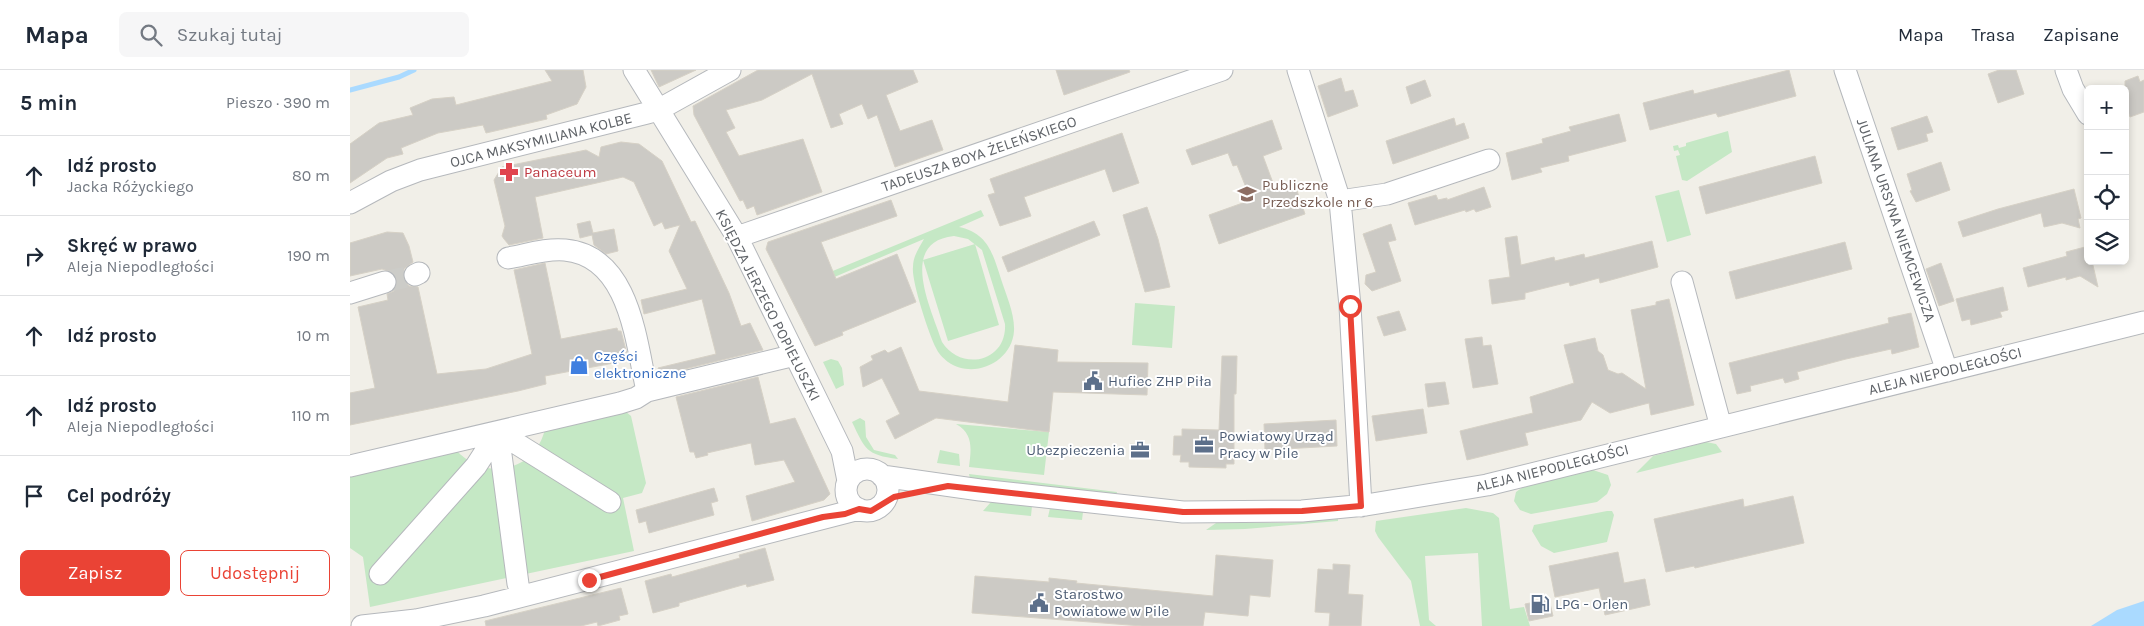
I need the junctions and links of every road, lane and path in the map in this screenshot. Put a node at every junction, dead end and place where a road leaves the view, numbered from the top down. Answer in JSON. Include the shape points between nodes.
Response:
{"nodes":[{"id":1,"x":634,"y":70,"type":"edge"},
{"id":2,"x":730,"y":70,"type":"edge"},
{"id":3,"x":1222,"y":70,"type":"edge"},
{"id":4,"x":1298,"y":70,"type":"edge"},
{"id":5,"x":1845,"y":70,"type":"edge"},
{"id":6,"x":2066,"y":70,"type":"edge"},
{"id":7,"x":2084,"y":107,"type":"edge"},
{"id":8,"x":658,"y":110,"type":"junction"},
{"id":9,"x":1489,"y":160,"type":"dead end"},
{"id":10,"x":1340,"y":201,"type":"junction"},
{"id":11,"x":350,"y":203,"type":"edge"},
{"id":12,"x":737,"y":238,"type":"junction"},
{"id":13,"x":508,"y":258,"type":"dead end"},
{"id":14,"x":385,"y":282,"type":"tunnel mouth"},
{"id":15,"x":1682,"y":282,"type":"dead end"},
{"id":16,"x":350,"y":293,"type":"edge"},
{"id":17,"x":2144,"y":322,"type":"edge"},
{"id":18,"x":795,"y":355,"type":"junction"},
{"id":19,"x":1948,"y":371,"type":"junction"},
{"id":20,"x":647,"y":391,"type":"junction"},
{"id":21,"x":1720,"y":427,"type":"junction"},
{"id":22,"x":498,"y":432,"type":"junction"},
{"id":23,"x":350,"y":466,"type":"edge"},
{"id":24,"x":860,"y":486,"type":"junction"},
{"id":25,"x":948,"y":486,"type":"junction"},
{"id":26,"x":886,"y":500,"type":"junction"},
{"id":27,"x":610,"y":502,"type":"dead end"},
{"id":28,"x":1361,"y":506,"type":"junction"},
{"id":29,"x":380,"y":574,"type":"dead end"},
{"id":30,"x":518,"y":584,"type":"dead end"},
{"id":31,"x":362,"y":626,"type":"edge"}],
"edges":[{"from":1,"to":8,"type":"street","name":"KSIĘDZA JERZEGO POPIEŁUSZKI"},
{"from":2,"to":8,"type":"street","name":"OJCA MAKSYMILIANA KOLBE"},
{"from":3,"to":12,"type":"street","name":"TADEUSZA BOYA ŻELEŃSKIEGO"},
{"from":4,"to":10,"type":"street"},
{"from":5,"to":19,"type":"street","name":"JULIANA URSYNA NIEMCEWICZA"},
{"from":6,"to":7,"type":"street"},
{"from":8,"to":11,"type":"street","name":"OJCA MAKSYMILIANA KOLBE","via":[[420,170]]},
{"from":8,"to":12,"type":"street","name":"KSIĘDZA JERZEGO POPIEŁUSZKI"},
{"from":9,"to":10,"type":"street","via":[[1387,194]]},
{"from":10,"to":28,"type":"street","via":[[1350,306]]},
{"from":12,"to":18,"type":"street","name":"KSIĘDZA JERZEGO POPIEŁUSZKI"},
{"from":13,"to":20,"type":"street","via":[[565,250],[580,253],[614,278],[632,321]]},
{"from":14,"to":16,"type":"street"},
{"from":15,"to":21,"type":"street"},
{"from":17,"to":19,"type":"street","name":"ALEJA NIEPODLEGŁOŚCI"},
{"from":18,"to":20,"type":"street"},
{"from":18,"to":24,"type":"street","name":"KSIĘDZA JERZEGO POPIEŁUSZKI"},
{"from":19,"to":21,"type":"street","name":"ALEJA NIEPODLEGŁOŚCI"},
{"from":20,"to":22,"type":"street","via":[[620,403]]},
{"from":21,"to":28,"type":"street","name":"ALEJA NIEPODLEGŁOŚCI","via":[[1487,485]]},
{"from":22,"to":23,"type":"street"},
{"from":22,"to":27,"type":"street"},
{"from":22,"to":29,"type":"street","via":[[476,466]]},
{"from":22,"to":30,"type":"street"},
{"from":24,"to":25,"type":"street","name":"ALEJA NIEPODLEGŁOŚCI"},
{"from":24,"to":26,"type":"street","via":[[888,487]]},
{"from":24,"to":26,"type":"street","via":[[871,511]]},
{"from":24,"to":31,"type":"street","name":"ALEJA NIEPODLEGŁOŚCI","via":[[845,514],[823,517],[493,604],[416,620]]},
{"from":25,"to":26,"type":"street","name":"ALEJA NIEPODLEGŁOŚCI"},
{"from":25,"to":28,"type":"street","name":"ALEJA NIEPODLEGŁOŚCI","via":[[1183,512],[1302,511]]}]}
